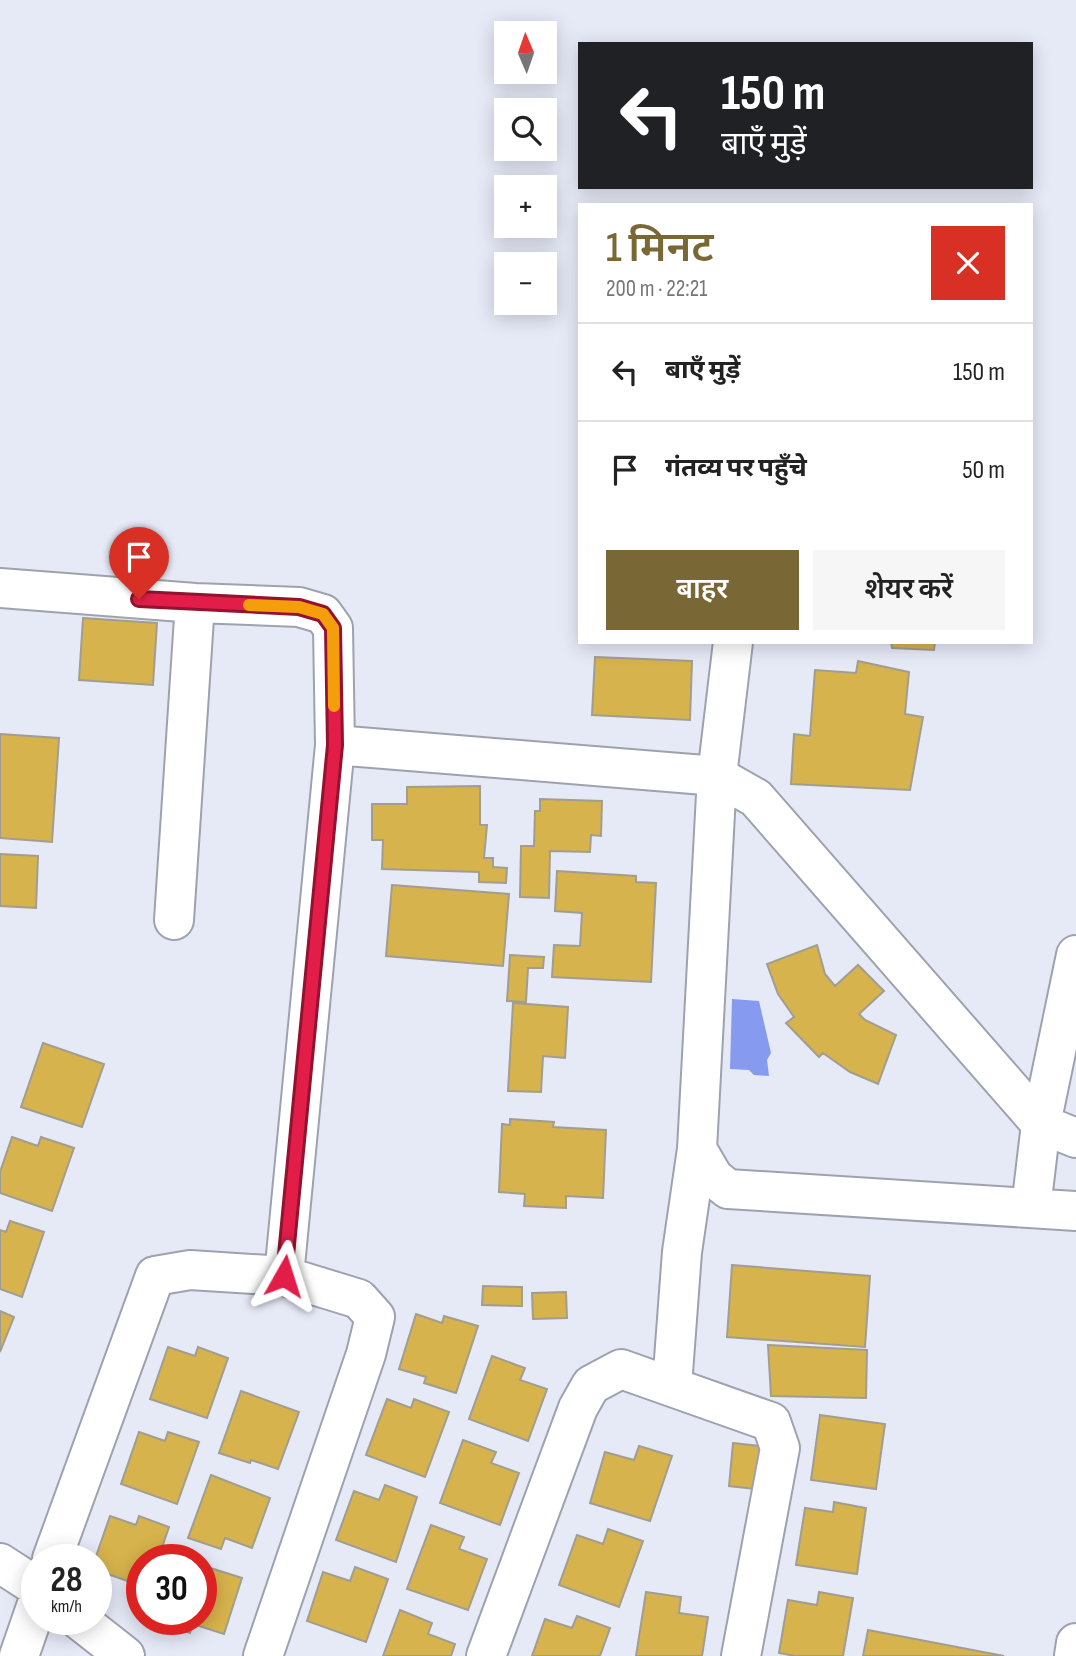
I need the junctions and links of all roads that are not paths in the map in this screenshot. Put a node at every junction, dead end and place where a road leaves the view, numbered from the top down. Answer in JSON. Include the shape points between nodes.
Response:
{"nodes":[{"id":1,"x":0,"y":588,"type":"edge"},
{"id":2,"x":195,"y":603,"type":"junction"},
{"id":3,"x":733,"y":644,"type":"edge"},
{"id":4,"x":335,"y":745,"type":"junction"},
{"id":5,"x":717,"y":776,"type":"junction"},
{"id":6,"x":174,"y":920,"type":"dead end"},
{"id":7,"x":1076,"y":955,"type":"edge"},
{"id":8,"x":1059,"y":1131,"type":"edge"},
{"id":9,"x":698,"y":1149,"type":"junction"},
{"id":10,"x":1031,"y":1208,"type":"junction"},
{"id":11,"x":1076,"y":1211,"type":"edge"},
{"id":12,"x":284,"y":1276,"type":"junction"},
{"id":13,"x":672,"y":1386,"type":"junction"},
{"id":14,"x":57,"y":1544,"type":"edge"},
{"id":15,"x":0,"y":1563,"type":"edge"},
{"id":16,"x":21,"y":1577,"type":"edge"},
{"id":17,"x":26,"y":1635,"type":"edge"},
{"id":18,"x":98,"y":1635,"type":"edge"},
{"id":19,"x":1076,"y":1643,"type":"edge"},
{"id":20,"x":19,"y":1656,"type":"edge"},
{"id":21,"x":125,"y":1656,"type":"edge"},
{"id":22,"x":263,"y":1656,"type":"edge"},
{"id":23,"x":486,"y":1656,"type":"edge"},
{"id":24,"x":741,"y":1656,"type":"edge"},
{"id":25,"x":1074,"y":1656,"type":"edge"}],
"edges":[{"from":1,"to":2,"type":"street"},
{"from":2,"to":4,"type":"street","via":[[299,607],[323,614],[333,628]]},
{"from":2,"to":6,"type":"street"},
{"from":3,"to":5,"type":"street"},
{"from":4,"to":5,"type":"street"},
{"from":4,"to":12,"type":"street"},
{"from":5,"to":8,"type":"street","via":[[756,798]]},
{"from":5,"to":9,"type":"street"},
{"from":7,"to":8,"type":"street"},
{"from":8,"to":10,"type":"street"},
{"from":9,"to":10,"type":"street","via":[[713,1178],[728,1189]]},
{"from":9,"to":13,"type":"street","via":[[682,1252]]},
{"from":10,"to":11,"type":"street"},
{"from":12,"to":14,"type":"street","via":[[190,1270],[155,1276]]},
{"from":12,"to":22,"type":"street","via":[[359,1299],[375,1317]]},
{"from":13,"to":23,"type":"street","via":[[621,1369],[591,1385],[578,1408]]},
{"from":13,"to":24,"type":"street","via":[[771,1422],[780,1448]]},
{"from":15,"to":16,"type":"street"},
{"from":17,"to":20,"type":"street"},
{"from":18,"to":21,"type":"street"},
{"from":19,"to":25,"type":"street"}]}
